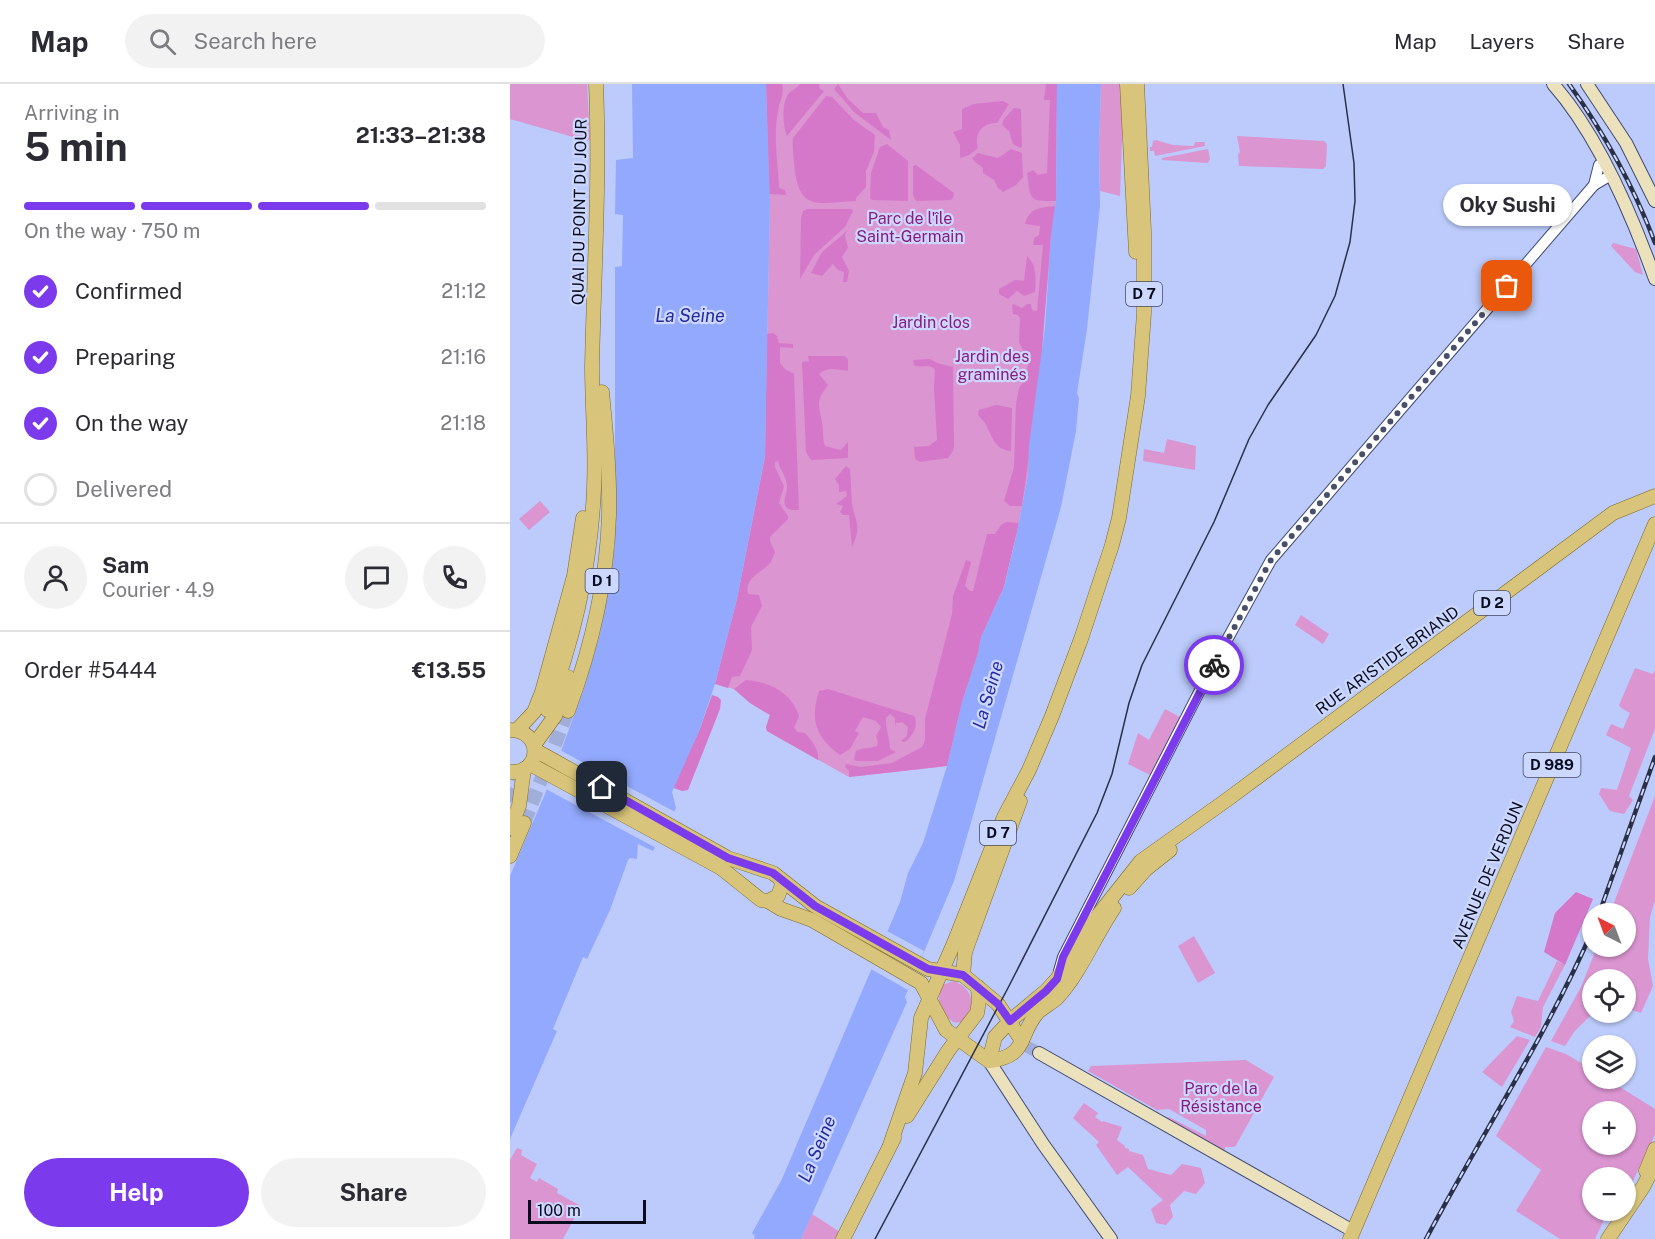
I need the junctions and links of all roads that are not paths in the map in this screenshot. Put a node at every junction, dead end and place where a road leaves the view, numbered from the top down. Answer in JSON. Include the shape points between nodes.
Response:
{"nodes":[{"id":1,"x":596,"y":84,"type":"edge"},
{"id":2,"x":1127,"y":84,"type":"edge"},
{"id":3,"x":1137,"y":84,"type":"edge"},
{"id":4,"x":1553,"y":84,"type":"edge"},
{"id":5,"x":1587,"y":84,"type":"edge"},
{"id":6,"x":1129,"y":123,"type":"junction"},
{"id":7,"x":1140,"y":136,"type":"junction"},
{"id":8,"x":1130,"y":148,"type":"junction"},
{"id":9,"x":1604,"y":162,"type":"junction"},
{"id":10,"x":1611,"y":176,"type":"junction"},
{"id":11,"x":1594,"y":185,"type":"junction"},
{"id":12,"x":1655,"y":201,"type":"edge"},
{"id":13,"x":1655,"y":279,"type":"edge"},
{"id":14,"x":594,"y":341,"type":"junction"},
{"id":15,"x":1130,"y":452,"type":"junction"},
{"id":16,"x":1655,"y":496,"type":"edge"},
{"id":17,"x":1655,"y":524,"type":"edge"},
{"id":18,"x":552,"y":711,"type":"junction"},
{"id":19,"x":514,"y":730,"type":"edge"},
{"id":20,"x":534,"y":747,"type":"junction"},
{"id":21,"x":521,"y":769,"type":"edge"},
{"id":22,"x":1029,"y":770,"type":"junction"},
{"id":23,"x":1202,"y":816,"type":"junction"},
{"id":24,"x":514,"y":822,"type":"edge"},
{"id":25,"x":679,"y":837,"type":"junction"},
{"id":26,"x":510,"y":856,"type":"edge"},
{"id":27,"x":767,"y":872,"type":"junction"},
{"id":28,"x":781,"y":880,"type":"junction"},
{"id":29,"x":754,"y":893,"type":"junction"},
{"id":30,"x":768,"y":901,"type":"junction"},
{"id":31,"x":935,"y":970,"type":"junction"},
{"id":32,"x":963,"y":975,"type":"junction"},
{"id":33,"x":1057,"y":979,"type":"junction"},
{"id":34,"x":978,"y":987,"type":"junction"},
{"id":35,"x":929,"y":998,"type":"junction"},
{"id":36,"x":1010,"y":1021,"type":"junction"},
{"id":37,"x":958,"y":1038,"type":"junction"},
{"id":38,"x":1023,"y":1043,"type":"junction"},
{"id":39,"x":1039,"y":1053,"type":"tunnel mouth"},
{"id":40,"x":989,"y":1061,"type":"junction"},
{"id":41,"x":890,"y":1145,"type":"junction"},
{"id":42,"x":1655,"y":1149,"type":"edge"},
{"id":43,"x":1655,"y":1164,"type":"edge"},
{"id":44,"x":1636,"y":1187,"type":"edge"},
{"id":45,"x":1613,"y":1221,"type":"edge"},
{"id":46,"x":1351,"y":1235,"type":"edge"},
{"id":47,"x":846,"y":1236,"type":"edge"},
{"id":48,"x":1111,"y":1239,"type":"edge"},
{"id":49,"x":1602,"y":1239,"type":"edge"},
{"id":50,"x":1608,"y":1239,"type":"edge"}],
"edges":[{"from":1,"to":14,"type":"main road","name":"QUAI DU POINT DU JOUR","number":"D 1"},
{"from":2,"to":6,"type":"main road","number":"D 7"},
{"from":3,"to":7,"type":"main road","number":"D 7"},
{"from":4,"to":9,"type":"main road"},
{"from":5,"to":12,"type":"main road","via":[[1626,143]]},
{"from":6,"to":7,"type":"main road"},
{"from":6,"to":8,"type":"main road","number":"D 7"},
{"from":7,"to":8,"type":"main road"},
{"from":7,"to":15,"type":"main road","number":"D 7","via":[[1143,313]]},
{"from":8,"to":15,"type":"main road","number":"D 7","via":[[1137,274],[1135,351],[1129,395]]},
{"from":9,"to":10,"type":"main road"},
{"from":9,"to":11,"type":"street","via":[[1599,165]]},
{"from":10,"to":11,"type":"street"},
{"from":10,"to":13,"type":"main road","via":[[1636,226]]},
{"from":11,"to":33,"type":"street","via":[[1271,560],[1063,957]]},
{"from":14,"to":18,"type":"main road","name":"QUAI DU POINT DU JOUR","number":"D 1","via":[[593,513],[583,584]]},
{"from":14,"to":18,"type":"main road","name":"QUAI DU POINT DU JOUR","number":"D 1","via":[[608,446],[603,453],[601,521],[580,636],[567,681]]},
{"from":15,"to":22,"type":"main road","number":"D 7","via":[[1112,545],[1081,639]]},
{"from":16,"to":23,"type":"main road","name":"RUE ARISTIDE BRIAND","number":"D 2","via":[[1613,513]]},
{"from":17,"to":46,"type":"main road","name":"AVENUE DE VERDUN","number":"D 989"},
{"from":18,"to":19,"type":"main road"},
{"from":18,"to":20,"type":"main road","number":"D 1"},
{"from":19,"to":20,"type":"main road","via":[[527,735]]},
{"from":20,"to":21,"type":"main road"},
{"from":20,"to":25,"type":"main road"},
{"from":21,"to":24,"type":"main road"},
{"from":21,"to":25,"type":"main road","via":[[549,774]]},
{"from":22,"to":31,"type":"main road","number":"D 7"},
{"from":22,"to":32,"type":"main road","number":"D 7","via":[[965,952]]},
{"from":23,"to":33,"type":"main road","name":"RUE ARISTIDE BRIAND","number":"D 2","via":[[1141,861],[1095,919]]},
{"from":23,"to":38,"type":"main road","name":"RUE ARISTIDE BRIAND","number":"D 2","via":[[1192,832],[1146,869],[1122,896],[1082,964],[1057,998],[1038,1013]]},
{"from":24,"to":26,"type":"main road"},
{"from":25,"to":27,"type":"main road"},
{"from":25,"to":29,"type":"main road"},
{"from":27,"to":28,"type":"main road"},
{"from":27,"to":29,"type":"main road","via":[[754,879]]},
{"from":28,"to":30,"type":"main road","via":[[778,896]]},
{"from":28,"to":31,"type":"main road","via":[[815,906]]},
{"from":29,"to":30,"type":"main road","via":[[760,900]]},
{"from":30,"to":35,"type":"main road","via":[[812,920],[921,983]]},
{"from":31,"to":32,"type":"main road"},
{"from":31,"to":35,"type":"main road"},
{"from":32,"to":34,"type":"main road"},
{"from":33,"to":36,"type":"main road","name":"RUE ARISTIDE BRIAND","number":"D 2"},
{"from":34,"to":36,"type":"main road"},
{"from":34,"to":37,"type":"main road","via":[[977,1013]]},
{"from":35,"to":37,"type":"main road","via":[[944,1026]]},
{"from":35,"to":41,"type":"main road","via":[[919,1023],[915,1073]]},
{"from":36,"to":38,"type":"main road"},
{"from":36,"to":40,"type":"main road","name":"RUE ARISTIDE BRIAND","via":[[995,1037]]},
{"from":37,"to":40,"type":"main road"},
{"from":37,"to":41,"type":"main road"},
{"from":38,"to":40,"type":"main road","via":[[1007,1058]]},
{"from":39,"to":46,"type":"main road"},
{"from":40,"to":48,"type":"main road"},
{"from":41,"to":47,"type":"main road"},
{"from":42,"to":44,"type":"main road"},
{"from":43,"to":50,"type":"main road"},
{"from":45,"to":49,"type":"main road"}]}
